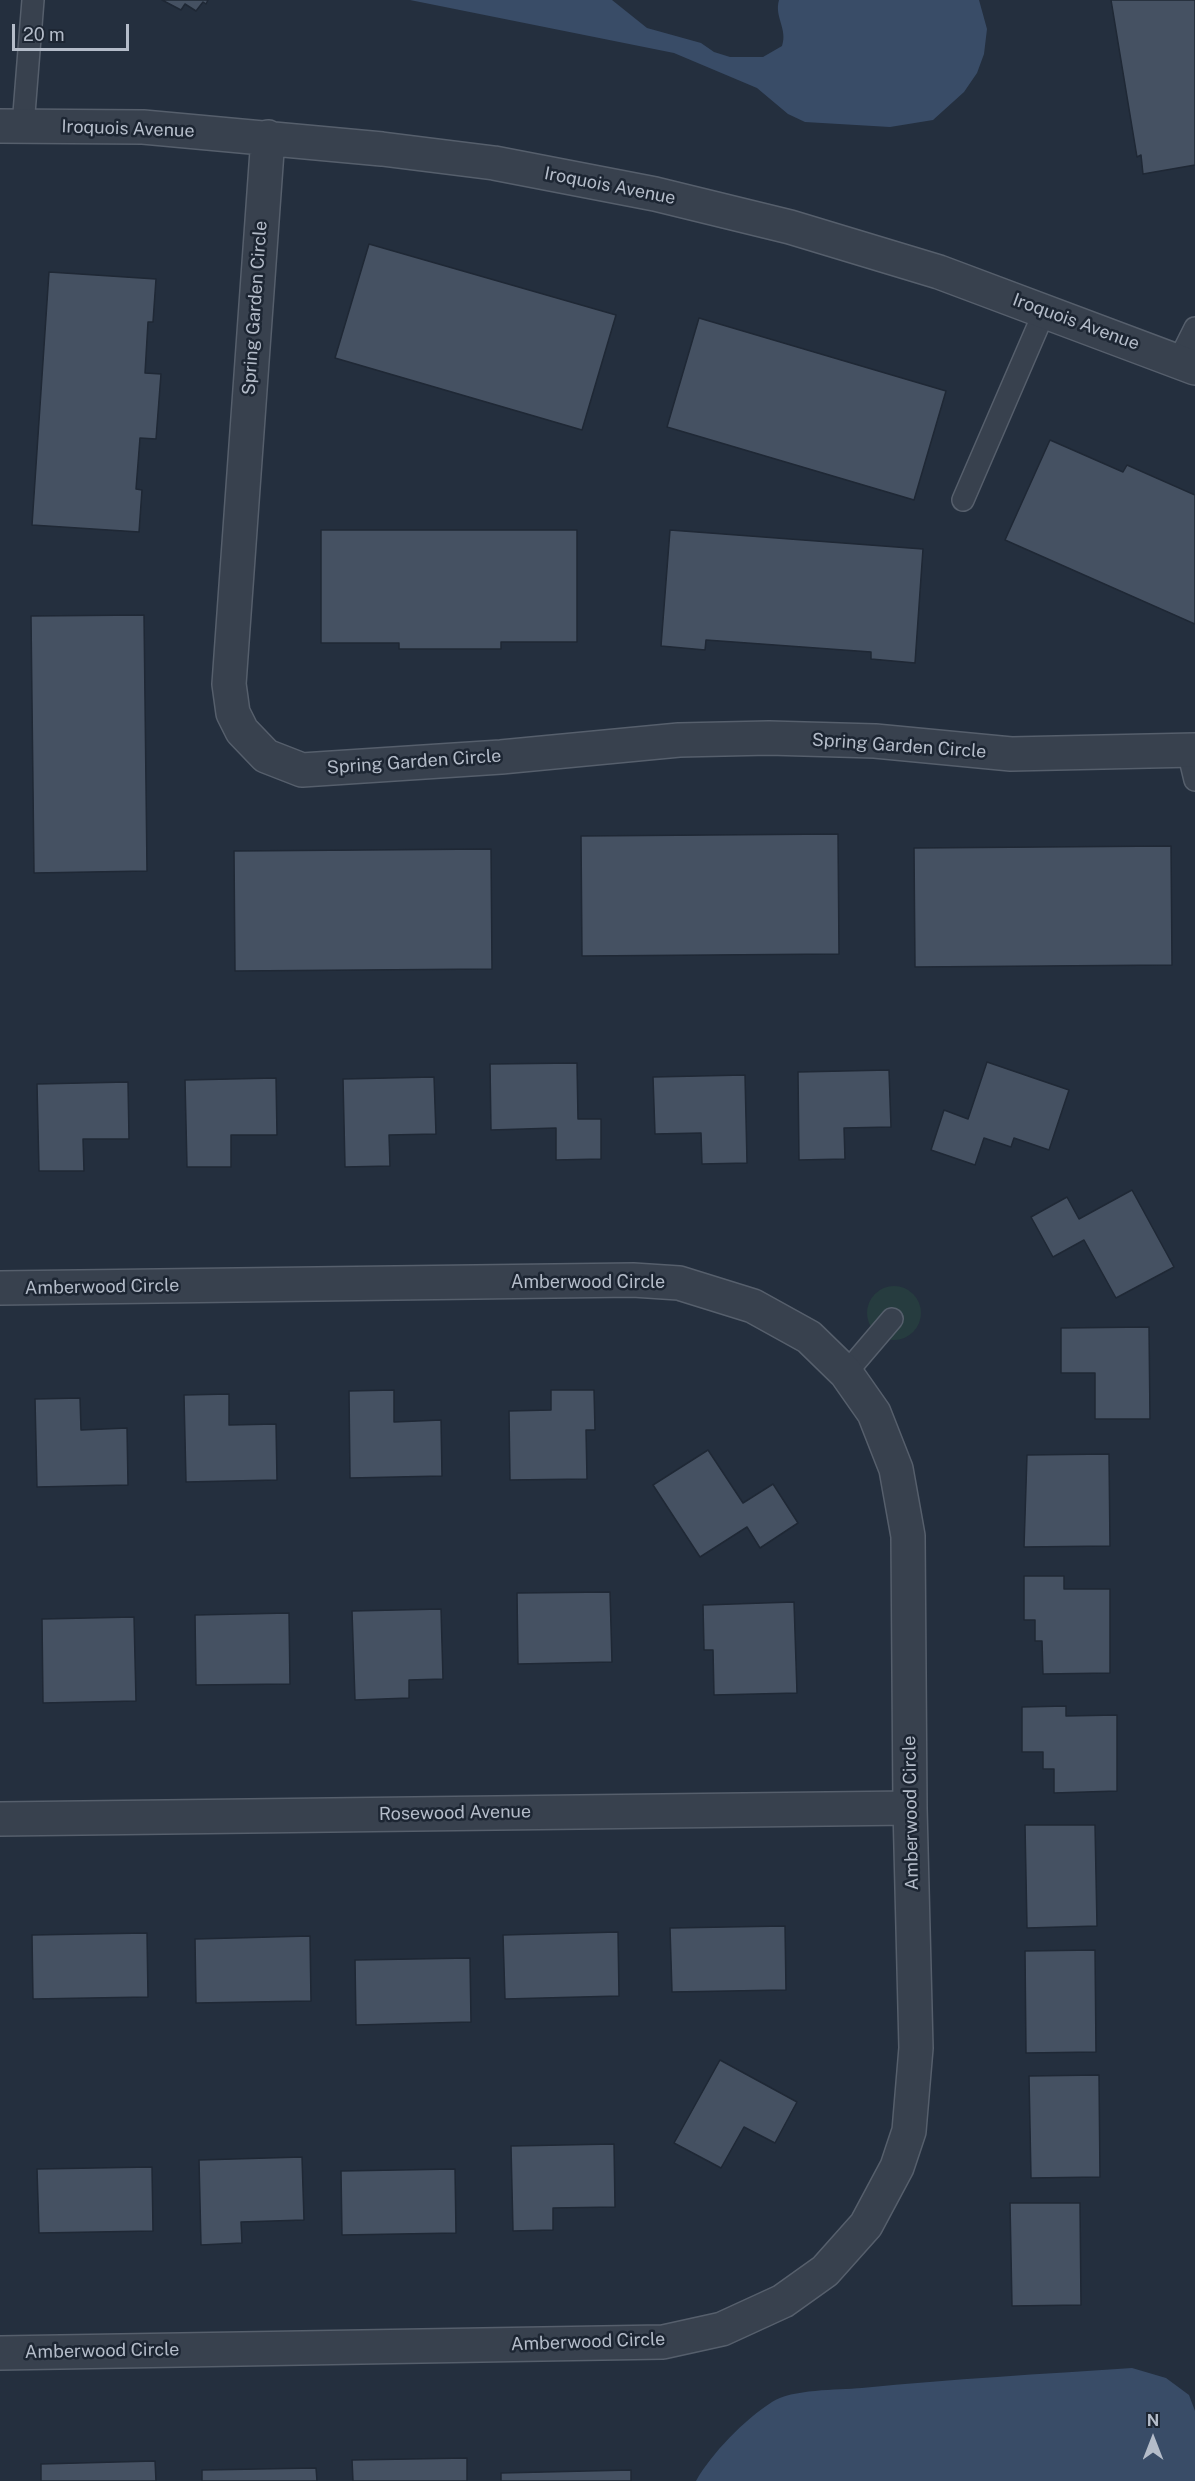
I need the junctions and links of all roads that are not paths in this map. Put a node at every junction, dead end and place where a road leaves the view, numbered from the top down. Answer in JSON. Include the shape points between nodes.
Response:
{"nodes":[{"id":1,"x":33,"y":0,"type":"edge"},
{"id":2,"x":11,"y":126,"type":"edge"},
{"id":3,"x":268,"y":137,"type":"junction"},
{"id":4,"x":1045,"y":310,"type":"junction"},
{"id":5,"x":1195,"y":328,"type":"edge"},
{"id":6,"x":1187,"y":364,"type":"edge"},
{"id":7,"x":963,"y":500,"type":"dead end"},
{"id":8,"x":1193,"y":760,"type":"edge"},
{"id":9,"x":0,"y":1288,"type":"edge"},
{"id":10,"x":892,"y":1319,"type":"dead end"},
{"id":11,"x":846,"y":1373,"type":"junction"},
{"id":12,"x":910,"y":1808,"type":"junction"},
{"id":13,"x":0,"y":1819,"type":"edge"},
{"id":14,"x":0,"y":2353,"type":"edge"}],
"edges":[{"from":1,"to":2,"type":"lane"},
{"from":2,"to":3,"type":"street","name":"Iroquois Avenue","via":[[143,128]]},
{"from":3,"to":4,"type":"street","name":"Iroquois Avenue","via":[[494,163],[656,194],[800,230],[939,272]]},
{"from":3,"to":8,"type":"street","name":"Spring Garden Circle","via":[[228,684],[233,713],[242,731],[266,756],[302,770],[679,740],[769,738],[876,741],[1011,754]]},
{"from":4,"to":6,"type":"street","name":"Iroquois Avenue"},
{"from":4,"to":7,"type":"lane"},
{"from":5,"to":6,"type":"lane"},
{"from":9,"to":11,"type":"street","name":"Amberwood Circle","via":[[633,1280],[679,1283],[753,1306],[809,1337]]},
{"from":10,"to":11,"type":"lane"},
{"from":11,"to":12,"type":"street","name":"Amberwood Circle","via":[[874,1413],[896,1469],[908,1536]]},
{"from":12,"to":13,"type":"street","name":"Rosewood Avenue"},
{"from":12,"to":14,"type":"street","name":"Amberwood Circle","via":[[916,2048],[909,2131],[897,2167],[866,2225],[825,2271],[783,2301],[722,2329],[663,2342]]}]}
